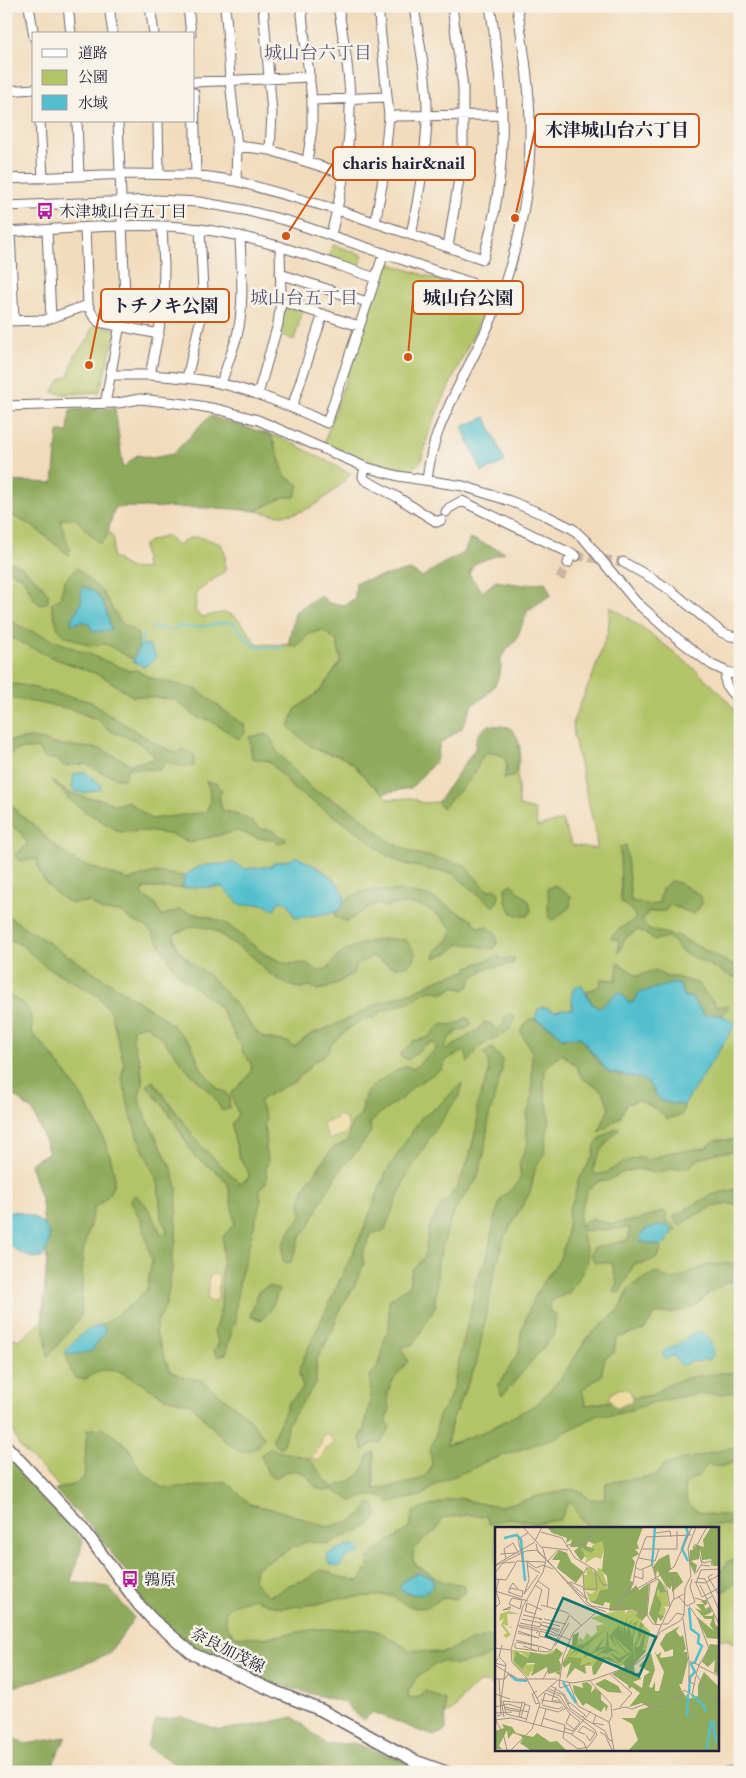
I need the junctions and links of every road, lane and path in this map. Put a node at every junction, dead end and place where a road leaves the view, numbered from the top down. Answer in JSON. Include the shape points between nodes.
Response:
{"nodes":[{"id":1,"x":29,"y":6,"type":"edge"},
{"id":2,"x":68,"y":6,"type":"edge"},
{"id":3,"x":109,"y":6,"type":"edge"},
{"id":4,"x":150,"y":6,"type":"edge"},
{"id":5,"x":188,"y":6,"type":"edge"},
{"id":6,"x":225,"y":6,"type":"edge"},
{"id":7,"x":263,"y":6,"type":"edge"},
{"id":8,"x":301,"y":6,"type":"edge"},
{"id":9,"x":338,"y":6,"type":"edge"},
{"id":10,"x":378,"y":6,"type":"edge"},
{"id":11,"x":414,"y":6,"type":"edge"},
{"id":12,"x":452,"y":6,"type":"edge"},
{"id":13,"x":490,"y":6,"type":"edge"},
{"id":14,"x":517,"y":6,"type":"edge"},
{"id":15,"x":33,"y":32,"type":"edge"},
{"id":16,"x":71,"y":32,"type":"edge"},
{"id":17,"x":113,"y":32,"type":"edge"},
{"id":18,"x":154,"y":32,"type":"edge"},
{"id":19,"x":191,"y":32,"type":"edge"},
{"id":20,"x":310,"y":77,"type":"junction"},
{"id":21,"x":270,"y":79,"type":"junction"},
{"id":22,"x":230,"y":81,"type":"junction"},
{"id":23,"x":195,"y":82,"type":"edge"},
{"id":24,"x":32,"y":89,"type":"edge"},
{"id":25,"x":6,"y":91,"type":"edge"},
{"id":26,"x":387,"y":97,"type":"junction"},
{"id":27,"x":350,"y":98,"type":"junction"},
{"id":28,"x":312,"y":100,"type":"junction"},
{"id":29,"x":464,"y":115,"type":"junction"},
{"id":30,"x":502,"y":115,"type":"junction"},
{"id":31,"x":389,"y":116,"type":"junction"},
{"id":32,"x":427,"y":116,"type":"junction"},
{"id":33,"x":40,"y":122,"type":"edge"},
{"id":34,"x":77,"y":122,"type":"edge"},
{"id":35,"x":118,"y":122,"type":"edge"},
{"id":36,"x":158,"y":122,"type":"edge"},
{"id":37,"x":195,"y":122,"type":"edge"},
{"id":38,"x":237,"y":146,"type":"junction"},
{"id":39,"x":270,"y":150,"type":"junction"},
{"id":40,"x":307,"y":162,"type":"junction"},
{"id":41,"x":121,"y":174,"type":"junction"},
{"id":42,"x":159,"y":174,"type":"junction"},
{"id":43,"x":345,"y":174,"type":"junction"},
{"id":44,"x":196,"y":175,"type":"junction"},
{"id":45,"x":79,"y":176,"type":"junction"},
{"id":46,"x":44,"y":178,"type":"junction"},
{"id":47,"x":6,"y":179,"type":"edge"},
{"id":48,"x":236,"y":181,"type":"junction"},
{"id":49,"x":122,"y":200,"type":"junction"},
{"id":50,"x":6,"y":206,"type":"edge"},
{"id":51,"x":338,"y":210,"type":"junction"},
{"id":52,"x":375,"y":223,"type":"junction"},
{"id":53,"x":123,"y":226,"type":"junction"},
{"id":54,"x":162,"y":227,"type":"junction"},
{"id":55,"x":85,"y":228,"type":"junction"},
{"id":56,"x":200,"y":229,"type":"junction"},
{"id":57,"x":47,"y":230,"type":"junction"},
{"id":58,"x":8,"y":232,"type":"edge"},
{"id":59,"x":331,"y":235,"type":"junction"},
{"id":60,"x":411,"y":235,"type":"junction"},
{"id":61,"x":240,"y":236,"type":"junction"},
{"id":62,"x":280,"y":246,"type":"junction"},
{"id":63,"x":448,"y":248,"type":"junction"},
{"id":64,"x":384,"y":253,"type":"junction"},
{"id":65,"x":280,"y":274,"type":"junction"},
{"id":66,"x":376,"y":278,"type":"junction"},
{"id":67,"x":502,"y":293,"type":"junction"},
{"id":68,"x":281,"y":301,"type":"junction"},
{"id":69,"x":367,"y":302,"type":"junction"},
{"id":70,"x":88,"y":305,"type":"junction"},
{"id":71,"x":323,"y":314,"type":"junction"},
{"id":72,"x":51,"y":318,"type":"junction"},
{"id":73,"x":10,"y":321,"type":"edge"},
{"id":74,"x":359,"y":326,"type":"junction"},
{"id":75,"x":120,"y":327,"type":"junction"},
{"id":76,"x":159,"y":334,"type":"junction"},
{"id":77,"x":111,"y":375,"type":"junction"},
{"id":78,"x":150,"y":375,"type":"junction"},
{"id":79,"x":187,"y":378,"type":"junction"},
{"id":80,"x":221,"y":384,"type":"junction"},
{"id":81,"x":258,"y":394,"type":"junction"},
{"id":82,"x":105,"y":404,"type":"junction"},
{"id":83,"x":6,"y":406,"type":"edge"},
{"id":84,"x":292,"y":407,"type":"junction"},
{"id":85,"x":365,"y":467,"type":"junction"},
{"id":86,"x":427,"y":480,"type":"junction"},
{"id":87,"x":446,"y":512,"type":"dead end"},
{"id":88,"x":441,"y":520,"type":"dead end"},
{"id":89,"x":623,"y":562,"type":"tunnel mouth"},
{"id":90,"x":568,"y":563,"type":"dead end"},
{"id":91,"x":740,"y":637,"type":"edge"},
{"id":92,"x":727,"y":672,"type":"junction"},
{"id":93,"x":740,"y":675,"type":"edge"},
{"id":94,"x":740,"y":701,"type":"edge"},
{"id":95,"x":6,"y":1446,"type":"edge"},
{"id":96,"x":740,"y":1770,"type":"edge"},
{"id":97,"x":446,"y":1772,"type":"edge"},
{"id":98,"x":726,"y":1772,"type":"edge"}],
"edges":[{"from":1,"to":15,"type":"street"},
{"from":2,"to":16,"type":"street"},
{"from":3,"to":17,"type":"street"},
{"from":4,"to":18,"type":"street"},
{"from":5,"to":19,"type":"street"},
{"from":6,"to":22,"type":"street"},
{"from":7,"to":21,"type":"street"},
{"from":8,"to":20,"type":"street"},
{"from":9,"to":27,"type":"street"},
{"from":10,"to":26,"type":"street"},
{"from":11,"to":32,"type":"street"},
{"from":12,"to":29,"type":"street"},
{"from":13,"to":30,"type":"street"},
{"from":14,"to":67,"type":"street","via":[[528,87],[530,157],[519,230]]},
{"from":20,"to":21,"type":"street"},
{"from":20,"to":28,"type":"street"},
{"from":21,"to":22,"type":"street"},
{"from":21,"to":39,"type":"street"},
{"from":22,"to":23,"type":"street"},
{"from":22,"to":38,"type":"street"},
{"from":24,"to":25,"type":"street"},
{"from":26,"to":27,"type":"street"},
{"from":26,"to":31,"type":"street"},
{"from":27,"to":28,"type":"street"},
{"from":27,"to":43,"type":"street"},
{"from":28,"to":40,"type":"street"},
{"from":29,"to":30,"type":"street"},
{"from":29,"to":32,"type":"street"},
{"from":29,"to":63,"type":"street","via":[[464,154]]},
{"from":30,"to":63,"type":"street","via":[[501,172],[483,260]]},
{"from":31,"to":32,"type":"street"},
{"from":31,"to":52,"type":"street"},
{"from":32,"to":60,"type":"street","via":[[424,160]]},
{"from":33,"to":46,"type":"street"},
{"from":34,"to":45,"type":"street"},
{"from":35,"to":41,"type":"street"},
{"from":36,"to":42,"type":"street"},
{"from":37,"to":44,"type":"street"},
{"from":38,"to":39,"type":"street"},
{"from":38,"to":48,"type":"street"},
{"from":39,"to":40,"type":"street"},
{"from":40,"to":43,"type":"street"},
{"from":41,"to":42,"type":"street"},
{"from":41,"to":45,"type":"street"},
{"from":41,"to":49,"type":"street"},
{"from":42,"to":44,"type":"street"},
{"from":43,"to":51,"type":"street"},
{"from":44,"to":48,"type":"street"},
{"from":45,"to":46,"type":"street"},
{"from":46,"to":47,"type":"street"},
{"from":48,"to":51,"type":"street"},
{"from":49,"to":50,"type":"street"},
{"from":49,"to":53,"type":"street"},
{"from":49,"to":59,"type":"street","via":[[199,202],[235,208]]},
{"from":51,"to":52,"type":"street"},
{"from":51,"to":59,"type":"street"},
{"from":52,"to":60,"type":"street"},
{"from":53,"to":54,"type":"street"},
{"from":53,"to":55,"type":"street"},
{"from":53,"to":75,"type":"street","via":[[125,298]]},
{"from":54,"to":56,"type":"street"},
{"from":54,"to":76,"type":"street","via":[[163,309]]},
{"from":55,"to":57,"type":"street"},
{"from":55,"to":70,"type":"street"},
{"from":56,"to":61,"type":"street"},
{"from":56,"to":79,"type":"street","via":[[202,313]]},
{"from":57,"to":58,"type":"street"},
{"from":57,"to":72,"type":"street"},
{"from":58,"to":73,"type":"street"},
{"from":59,"to":64,"type":"street"},
{"from":60,"to":63,"type":"street"},
{"from":61,"to":62,"type":"street"},
{"from":61,"to":80,"type":"street","via":[[240,319]]},
{"from":62,"to":65,"type":"street"},
{"from":62,"to":66,"type":"street"},
{"from":64,"to":66,"type":"street"},
{"from":64,"to":67,"type":"street"},
{"from":65,"to":68,"type":"street"},
{"from":65,"to":69,"type":"street"},
{"from":66,"to":69,"type":"street"},
{"from":67,"to":86,"type":"street","via":[[438,432]]},
{"from":68,"to":71,"type":"street"},
{"from":68,"to":81,"type":"street"},
{"from":69,"to":74,"type":"street"},
{"from":70,"to":72,"type":"street"},
{"from":70,"to":75,"type":"street","via":[[99,322]]},
{"from":71,"to":74,"type":"street"},
{"from":71,"to":84,"type":"street"},
{"from":72,"to":73,"type":"street"},
{"from":74,"to":84,"type":"street","via":[[327,423]]},
{"from":75,"to":76,"type":"street"},
{"from":75,"to":77,"type":"street"},
{"from":76,"to":78,"type":"street"},
{"from":77,"to":78,"type":"street"},
{"from":77,"to":82,"type":"street"},
{"from":78,"to":79,"type":"street"},
{"from":79,"to":80,"type":"street"},
{"from":80,"to":81,"type":"street"},
{"from":81,"to":84,"type":"street"},
{"from":82,"to":83,"type":"street"},
{"from":82,"to":85,"type":"street","via":[[152,400],[221,410],[276,427]]},
{"from":85,"to":86,"type":"street"},
{"from":85,"to":88,"type":"street","via":[[365,480],[437,522]]},
{"from":86,"to":92,"type":"street","via":[[488,493],[573,529],[636,602],[701,658]]},
{"from":87,"to":90,"type":"street","via":[[462,501],[574,554]]},
{"from":89,"to":91,"type":"street","via":[[673,592],[721,632]]},
{"from":92,"to":93,"type":"street"},
{"from":92,"to":94,"type":"street","via":[[724,678],[726,686]]},
{"from":95,"to":97,"type":"main road","name":"奈良加茂線","via":[[81,1526],[139,1605],[193,1654],[321,1710],[415,1761]]},
{"from":96,"to":98,"type":"street"}]}
